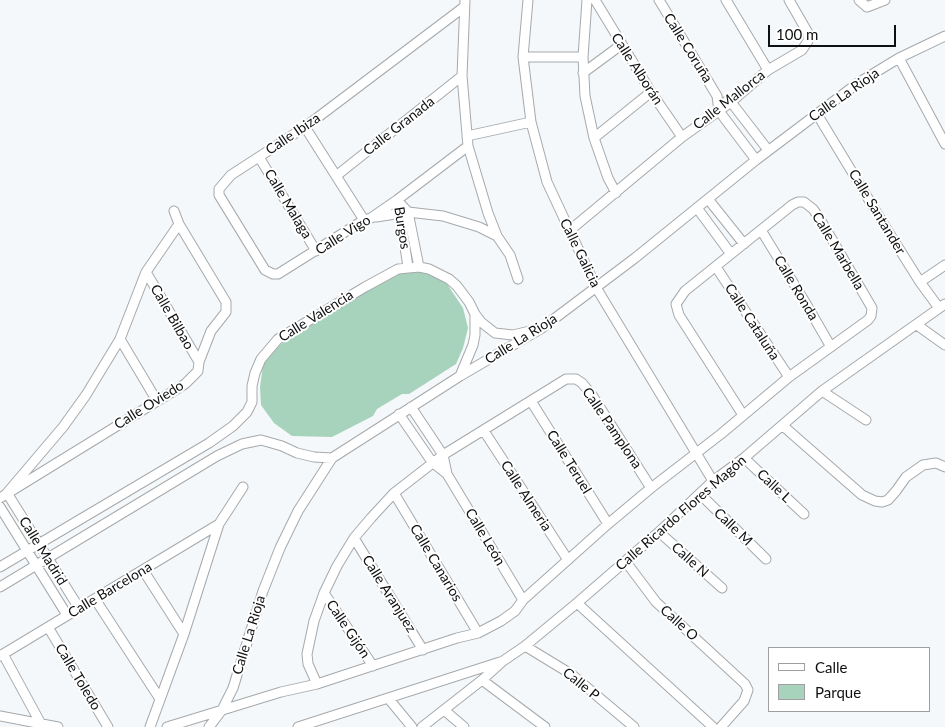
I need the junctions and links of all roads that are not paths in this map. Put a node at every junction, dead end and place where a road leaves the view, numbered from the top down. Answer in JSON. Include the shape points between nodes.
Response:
{"nodes":[{"id":1,"x":528,"y":0,"type":"edge"},
{"id":2,"x":587,"y":0,"type":"edge"},
{"id":3,"x":595,"y":0,"type":"edge"},
{"id":4,"x":658,"y":0,"type":"edge"},
{"id":5,"x":726,"y":0,"type":"edge"},
{"id":6,"x":789,"y":0,"type":"edge"},
{"id":7,"x":859,"y":0,"type":"edge"},
{"id":8,"x":884,"y":0,"type":"edge"},
{"id":9,"x":465,"y":3,"type":"edge"},
{"id":10,"x":945,"y":36,"type":"edge"},
{"id":11,"x":621,"y":45,"type":"junction"},
{"id":12,"x":522,"y":57,"type":"junction"},
{"id":13,"x":583,"y":57,"type":"junction"},
{"id":14,"x":899,"y":58,"type":"junction"},
{"id":15,"x":768,"y":70,"type":"junction"},
{"id":16,"x":583,"y":73,"type":"junction"},
{"id":17,"x":462,"y":76,"type":"junction"},
{"id":18,"x":651,"y":92,"type":"junction"},
{"id":19,"x":718,"y":96,"type":"junction"},
{"id":20,"x":730,"y":102,"type":"junction"},
{"id":21,"x":719,"y":110,"type":"junction"},
{"id":22,"x":817,"y":114,"type":"junction"},
{"id":23,"x":531,"y":122,"type":"junction"},
{"id":24,"x":305,"y":126,"type":"junction"},
{"id":25,"x":682,"y":137,"type":"junction"},
{"id":26,"x":594,"y":138,"type":"junction"},
{"id":27,"x":467,"y":141,"type":"junction"},
{"id":28,"x":945,"y":144,"type":"edge"},
{"id":29,"x":768,"y":150,"type":"junction"},
{"id":30,"x":259,"y":157,"type":"junction"},
{"id":31,"x":756,"y":160,"type":"junction"},
{"id":32,"x":336,"y":176,"type":"junction"},
{"id":33,"x":616,"y":193,"type":"junction"},
{"id":34,"x":708,"y":199,"type":"junction"},
{"id":35,"x":397,"y":200,"type":"junction"},
{"id":36,"x":697,"y":208,"type":"junction"},
{"id":37,"x":174,"y":211,"type":"dead end"},
{"id":38,"x":404,"y":213,"type":"junction"},
{"id":39,"x":368,"y":219,"type":"junction"},
{"id":40,"x":179,"y":224,"type":"junction"},
{"id":41,"x":761,"y":230,"type":"junction"},
{"id":42,"x":569,"y":231,"type":"junction"},
{"id":43,"x":496,"y":236,"type":"junction"},
{"id":44,"x":744,"y":244,"type":"junction"},
{"id":45,"x":316,"y":252,"type":"junction"},
{"id":46,"x":731,"y":254,"type":"junction"},
{"id":47,"x":945,"y":265,"type":"edge"},
{"id":48,"x":408,"y":267,"type":"junction"},
{"id":49,"x":419,"y":267,"type":"junction"},
{"id":50,"x":716,"y":267,"type":"junction"},
{"id":51,"x":289,"y":268,"type":"joint"},
{"id":52,"x":146,"y":272,"type":"junction"},
{"id":53,"x":518,"y":279,"type":"dead end"},
{"id":54,"x":920,"y":282,"type":"junction"},
{"id":55,"x":596,"y":288,"type":"junction"},
{"id":56,"x":942,"y":306,"type":"edge"},
{"id":57,"x":475,"y":314,"type":"junction"},
{"id":58,"x":917,"y":325,"type":"junction"},
{"id":59,"x":542,"y":328,"type":"junction"},
{"id":60,"x":120,"y":339,"type":"junction"},
{"id":61,"x":945,"y":345,"type":"edge"},
{"id":62,"x":831,"y":347,"type":"junction"},
{"id":63,"x":199,"y":362,"type":"junction"},
{"id":64,"x":460,"y":376,"type":"junction"},
{"id":65,"x":788,"y":377,"type":"junction"},
{"id":66,"x":822,"y":391,"type":"junction"},
{"id":67,"x":157,"y":401,"type":"junction"},
{"id":68,"x":531,"y":401,"type":"junction"},
{"id":69,"x":411,"y":407,"type":"junction"},
{"id":70,"x":399,"y":414,"type":"junction"},
{"id":71,"x":743,"y":415,"type":"junction"},
{"id":72,"x":866,"y":420,"type":"dead end"},
{"id":73,"x":782,"y":425,"type":"junction"},
{"id":74,"x":484,"y":431,"type":"junction"},
{"id":75,"x":209,"y":443,"type":"junction"},
{"id":76,"x":696,"y":453,"type":"junction"},
{"id":77,"x":444,"y":455,"type":"junction"},
{"id":78,"x":217,"y":456,"type":"junction"},
{"id":79,"x":332,"y":458,"type":"junction"},
{"id":80,"x":744,"y":458,"type":"junction"},
{"id":81,"x":432,"y":462,"type":"junction"},
{"id":82,"x":945,"y":467,"type":"edge"},
{"id":83,"x":447,"y":474,"type":"junction"},
{"id":84,"x":713,"y":481,"type":"junction"},
{"id":85,"x":243,"y":486,"type":"dead end"},
{"id":86,"x":651,"y":488,"type":"junction"},
{"id":87,"x":394,"y":493,"type":"junction"},
{"id":88,"x":700,"y":494,"type":"junction"},
{"id":89,"x":3,"y":496,"type":"edge"},
{"id":90,"x":0,"y":507,"type":"edge"},
{"id":91,"x":804,"y":514,"type":"dead end"},
{"id":92,"x":219,"y":524,"type":"junction"},
{"id":93,"x":608,"y":524,"type":"junction"},
{"id":94,"x":659,"y":532,"type":"junction"},
{"id":95,"x":354,"y":538,"type":"junction"},
{"id":96,"x":39,"y":544,"type":"junction"},
{"id":97,"x":27,"y":551,"type":"junction"},
{"id":98,"x":47,"y":558,"type":"junction"},
{"id":99,"x":766,"y":559,"type":"dead end"},
{"id":100,"x":568,"y":560,"type":"junction"},
{"id":101,"x":626,"y":562,"type":"junction"},
{"id":102,"x":36,"y":565,"type":"junction"},
{"id":103,"x":0,"y":567,"type":"edge"},
{"id":104,"x":144,"y":570,"type":"junction"},
{"id":105,"x":0,"y":587,"type":"edge"},
{"id":106,"x":722,"y":588,"type":"dead end"},
{"id":107,"x":324,"y":593,"type":"junction"},
{"id":108,"x":95,"y":599,"type":"junction"},
{"id":109,"x":523,"y":600,"type":"junction"},
{"id":110,"x":577,"y":603,"type":"junction"},
{"id":111,"x":79,"y":608,"type":"junction"},
{"id":112,"x":67,"y":615,"type":"junction"},
{"id":113,"x":48,"y":627,"type":"junction"},
{"id":114,"x":478,"y":633,"type":"junction"},
{"id":115,"x":184,"y":634,"type":"junction"},
{"id":116,"x":525,"y":646,"type":"junction"},
{"id":117,"x":423,"y":650,"type":"junction"},
{"id":118,"x":1,"y":655,"type":"edge"},
{"id":119,"x":503,"y":661,"type":"junction"},
{"id":120,"x":373,"y":666,"type":"junction"},
{"id":121,"x":482,"y":680,"type":"junction"},
{"id":122,"x":317,"y":684,"type":"junction"},
{"id":123,"x":388,"y":698,"type":"junction"},
{"id":124,"x":160,"y":699,"type":"junction"},
{"id":125,"x":222,"y":710,"type":"junction"},
{"id":126,"x":444,"y":710,"type":"junction"},
{"id":127,"x":0,"y":716,"type":"edge"},
{"id":128,"x":41,"y":724,"type":"junction"},
{"id":129,"x":58,"y":727,"type":"edge"},
{"id":130,"x":108,"y":727,"type":"edge"},
{"id":131,"x":150,"y":727,"type":"edge"},
{"id":132,"x":167,"y":727,"type":"edge"},
{"id":133,"x":208,"y":727,"type":"edge"},
{"id":134,"x":298,"y":727,"type":"edge"},
{"id":135,"x":412,"y":727,"type":"edge"},
{"id":136,"x":422,"y":727,"type":"edge"},
{"id":137,"x":464,"y":727,"type":"edge"},
{"id":138,"x":545,"y":727,"type":"edge"},
{"id":139,"x":634,"y":727,"type":"edge"},
{"id":140,"x":713,"y":727,"type":"edge"},
{"id":141,"x":720,"y":727,"type":"edge"}],
"edges":[{"from":1,"to":12,"type":"street","name":"Calle Galicia"},
{"from":2,"to":13,"type":"street"},
{"from":3,"to":11,"type":"street","name":"Calle Alborán"},
{"from":4,"to":19,"type":"street","name":"Calle Coruña"},
{"from":5,"to":15,"type":"street"},
{"from":6,"to":15,"type":"street","name":"Calle Mallorca","via":[[806,27],[808,41],[802,50]]},
{"from":7,"to":8,"type":"street","via":[[867,7]]},
{"from":9,"to":17,"type":"street","name":"Calle Ibiza"},
{"from":9,"to":24,"type":"street","name":"Calle Ibiza"},
{"from":10,"to":14,"type":"street","name":"Calle La Rioja"},
{"from":11,"to":16,"type":"street"},
{"from":11,"to":18,"type":"street","name":"Calle Alborán"},
{"from":12,"to":13,"type":"street"},
{"from":12,"to":23,"type":"street","name":"Calle Galicia"},
{"from":13,"to":16,"type":"street"},
{"from":14,"to":22,"type":"street","name":"Calle La Rioja"},
{"from":14,"to":28,"type":"street"},
{"from":15,"to":20,"type":"street","name":"Calle Mallorca"},
{"from":16,"to":26,"type":"street"},
{"from":17,"to":27,"type":"street","name":"Calle Ibiza"},
{"from":17,"to":32,"type":"street","name":"Calle Granada"},
{"from":18,"to":25,"type":"street","name":"Calle Alborán"},
{"from":18,"to":26,"type":"street"},
{"from":19,"to":20,"type":"street","name":"Calle Coruña"},
{"from":19,"to":21,"type":"street","name":"Calle Coruña"},
{"from":20,"to":21,"type":"street","name":"Calle Mallorca"},
{"from":20,"to":29,"type":"street","name":"Calle Coruña"},
{"from":21,"to":25,"type":"street","name":"Calle Mallorca"},
{"from":21,"to":31,"type":"street"},
{"from":22,"to":29,"type":"street","name":"Calle La Rioja"},
{"from":22,"to":54,"type":"street","name":"Calle Santander"},
{"from":23,"to":27,"type":"street","name":"Calle Vigo"},
{"from":23,"to":42,"type":"street","name":"Calle Galicia","via":[[547,182]]},
{"from":24,"to":30,"type":"street","name":"Calle Ibiza"},
{"from":24,"to":32,"type":"street"},
{"from":25,"to":33,"type":"street","name":"Calle Mallorca"},
{"from":26,"to":33,"type":"street"},
{"from":27,"to":35,"type":"street","name":"Calle Vigo"},
{"from":27,"to":43,"type":"street","name":"Calle Ibiza"},
{"from":29,"to":31,"type":"street","name":"Calle La Rioja"},
{"from":30,"to":45,"type":"street","name":"Calle Malaga"},
{"from":30,"to":51,"type":"street","name":"Calle Ibiza","via":[[231,175],[219,189],[219,195],[266,270],[278,274]]},
{"from":31,"to":34,"type":"street","name":"Calle La Rioja"},
{"from":32,"to":39,"type":"street"},
{"from":33,"to":42,"type":"street","name":"Calle Mallorca"},
{"from":34,"to":36,"type":"street","name":"Calle La Rioja"},
{"from":34,"to":44,"type":"street"},
{"from":35,"to":38,"type":"street","name":"Burgos"},
{"from":35,"to":39,"type":"street","name":"Calle Vigo"},
{"from":36,"to":46,"type":"street"},
{"from":36,"to":55,"type":"street","name":"Calle La Rioja"},
{"from":37,"to":40,"type":"street","name":"Calle Oviedo"},
{"from":38,"to":39,"type":"street","name":"Calle Ibiza"},
{"from":38,"to":43,"type":"street","name":"Calle Ibiza","via":[[444,216]]},
{"from":38,"to":48,"type":"street","name":"Burgos"},
{"from":38,"to":49,"type":"street","name":"Burgos"},
{"from":39,"to":45,"type":"street","name":"Calle Vigo"},
{"from":40,"to":52,"type":"street"},
{"from":40,"to":63,"type":"street","name":"Calle Oviedo","via":[[226,302],[226,312],[210,332]]},
{"from":41,"to":44,"type":"street","name":"Calle Marbella"},
{"from":41,"to":62,"type":"street","name":"Calle Ronda"},
{"from":41,"to":62,"type":"street","name":"Calle Marbella","via":[[798,202],[808,205],[820,219],[872,308],[868,320]]},
{"from":42,"to":55,"type":"street","name":"Calle Galicia"},
{"from":43,"to":53,"type":"street","name":"Calle Ibiza","via":[[510,255]]},
{"from":44,"to":46,"type":"street","name":"Calle Marbella"},
{"from":45,"to":51,"type":"street","name":"Calle Vigo"},
{"from":46,"to":50,"type":"street","name":"Calle Marbella"},
{"from":47,"to":54,"type":"street"},
{"from":48,"to":49,"type":"street","name":"Calle Valencia"},
{"from":48,"to":75,"type":"street","name":"Calle Valencia","via":[[382,277],[278,339],[255,373],[252,402],[247,412]]},
{"from":49,"to":57,"type":"street","name":"Calle Valencia","via":[[449,279]]},
{"from":50,"to":65,"type":"street","name":"Calle Cataluña"},
{"from":50,"to":71,"type":"street","name":"Calle Marbella","via":[[685,291],[678,300],[677,310]]},
{"from":52,"to":60,"type":"street"},
{"from":52,"to":63,"type":"street","name":"Calle Bilbao"},
{"from":54,"to":56,"type":"street","name":"Calle Santander"},
{"from":55,"to":59,"type":"street","name":"Calle La Rioja"},
{"from":55,"to":76,"type":"street","name":"Calle Galicia"},
{"from":56,"to":58,"type":"street","name":"Calle Ricardo Flores Magón"},
{"from":57,"to":59,"type":"street","name":"Calle Valencia","via":[[485,327],[501,335]]},
{"from":57,"to":64,"type":"street","via":[[473,344]]},
{"from":58,"to":61,"type":"street"},
{"from":58,"to":66,"type":"street","name":"Calle Ricardo Flores Magón"},
{"from":59,"to":64,"type":"street","name":"Calle La Rioja"},
{"from":60,"to":67,"type":"street"},
{"from":60,"to":89,"type":"street","via":[[63,427]]},
{"from":62,"to":65,"type":"street","name":"Calle Marbella"},
{"from":63,"to":67,"type":"street","name":"Calle Oviedo","via":[[194,376]]},
{"from":64,"to":69,"type":"street","name":"Calle La Rioja"},
{"from":65,"to":71,"type":"street","name":"Calle Marbella"},
{"from":66,"to":72,"type":"street"},
{"from":66,"to":73,"type":"street","name":"Calle Ricardo Flores Magón"},
{"from":67,"to":89,"type":"street","name":"Calle Oviedo"},
{"from":68,"to":74,"type":"street","name":"Calle Pamplona"},
{"from":68,"to":86,"type":"street","name":"Calle Pamplona","via":[[566,379],[576,379],[587,388]]},
{"from":68,"to":93,"type":"street","name":"Calle Teruel"},
{"from":69,"to":70,"type":"street","name":"Calle La Rioja"},
{"from":69,"to":77,"type":"street","name":"Calle León"},
{"from":70,"to":79,"type":"street","name":"Calle La Rioja"},
{"from":70,"to":81,"type":"street","name":"Calle León"},
{"from":71,"to":76,"type":"street","name":"Calle Marbella"},
{"from":73,"to":80,"type":"street","name":"Calle Ricardo Flores Magón"},
{"from":73,"to":82,"type":"street","via":[[862,495],[875,501],[888,500],[906,477],[923,465]]},
{"from":74,"to":77,"type":"street","name":"Calle Pamplona"},
{"from":74,"to":100,"type":"street","name":"Calle Almeria"},
{"from":75,"to":78,"type":"street"},
{"from":75,"to":96,"type":"street","name":"Calle Valencia"},
{"from":76,"to":84,"type":"street","name":"Calle Galicia"},
{"from":76,"to":86,"type":"street","name":"Calle Marbella"},
{"from":77,"to":81,"type":"street","name":"Calle Pamplona"},
{"from":77,"to":83,"type":"street","name":"Calle León"},
{"from":78,"to":79,"type":"street","via":[[242,444],[261,440],[297,453]]},
{"from":78,"to":98,"type":"street"},
{"from":79,"to":125,"type":"street","name":"Calle La Rioja","via":[[298,511],[280,548],[233,688]]},
{"from":80,"to":84,"type":"street","name":"Calle Ricardo Flores Magón"},
{"from":80,"to":91,"type":"street","name":"Calle L"},
{"from":81,"to":83,"type":"street","name":"Calle León"},
{"from":81,"to":87,"type":"street","name":"Calle Pamplona"},
{"from":83,"to":109,"type":"street","name":"Calle León"},
{"from":84,"to":88,"type":"street","name":"Calle Ricardo Flores Magón"},
{"from":85,"to":92,"type":"street","name":"Calle Barcelona"},
{"from":86,"to":93,"type":"street"},
{"from":87,"to":95,"type":"street","name":"Calle Pamplona"},
{"from":87,"to":114,"type":"street","name":"Calle Canarios"},
{"from":88,"to":94,"type":"street","name":"Calle Ricardo Flores Magón"},
{"from":88,"to":99,"type":"street","name":"Calle M"},
{"from":89,"to":96,"type":"street","name":"Calle Madrid"},
{"from":90,"to":97,"type":"street","name":"Calle Madrid"},
{"from":92,"to":104,"type":"street","name":"Calle Barcelona"},
{"from":92,"to":115,"type":"street","name":"Calle Barcelona"},
{"from":93,"to":100,"type":"street"},
{"from":94,"to":101,"type":"street","name":"Calle Ricardo Flores Magón"},
{"from":94,"to":106,"type":"street","name":"Calle N"},
{"from":95,"to":107,"type":"street","name":"Calle Pamplona"},
{"from":95,"to":117,"type":"street","name":"Calle Aranjuez"},
{"from":96,"to":97,"type":"street","name":"Calle Valencia"},
{"from":96,"to":98,"type":"street","name":"Calle Madrid"},
{"from":97,"to":102,"type":"street","name":"Calle Madrid"},
{"from":97,"to":103,"type":"street","name":"Calle Valencia"},
{"from":98,"to":102,"type":"street"},
{"from":98,"to":111,"type":"street","name":"Calle Madrid"},
{"from":100,"to":109,"type":"street"},
{"from":101,"to":110,"type":"street","name":"Calle Ricardo Flores Magón"},
{"from":101,"to":141,"type":"street","name":"Calle O","via":[[656,602],[740,678],[748,690]]},
{"from":102,"to":105,"type":"street"},
{"from":102,"to":112,"type":"street","name":"Calle Madrid"},
{"from":104,"to":108,"type":"street","name":"Calle Barcelona"},
{"from":104,"to":115,"type":"street"},
{"from":107,"to":120,"type":"street","name":"Calle Gijón"},
{"from":107,"to":122,"type":"street","name":"Calle Pamplona","via":[[307,654]]},
{"from":108,"to":111,"type":"street","name":"Calle Barcelona"},
{"from":108,"to":124,"type":"street"},
{"from":109,"to":114,"type":"street","via":[[515,611]]},
{"from":110,"to":116,"type":"street","name":"Calle Ricardo Flores Magón"},
{"from":110,"to":140,"type":"street"},
{"from":111,"to":112,"type":"street","name":"Calle Barcelona"},
{"from":112,"to":113,"type":"street","name":"Calle Barcelona"},
{"from":113,"to":118,"type":"street","name":"Calle Barcelona"},
{"from":113,"to":130,"type":"street","name":"Calle Toledo"},
{"from":114,"to":117,"type":"street"},
{"from":115,"to":124,"type":"street","name":"Calle Barcelona"},
{"from":116,"to":119,"type":"street","name":"Calle Ricardo Flores Magón"},
{"from":116,"to":139,"type":"street","name":"Calle P","via":[[571,674]]},
{"from":117,"to":120,"type":"street"},
{"from":118,"to":128,"type":"street"},
{"from":119,"to":121,"type":"street","name":"Calle Ricardo Flores Magón"},
{"from":119,"to":123,"type":"street"},
{"from":120,"to":122,"type":"street"},
{"from":121,"to":126,"type":"street","name":"Calle Ricardo Flores Magón"},
{"from":121,"to":138,"type":"street"},
{"from":122,"to":125,"type":"street"},
{"from":123,"to":134,"type":"street"},
{"from":123,"to":135,"type":"street"},
{"from":124,"to":131,"type":"street","name":"Calle Barcelona"},
{"from":125,"to":132,"type":"street"},
{"from":125,"to":133,"type":"street","name":"Calle La Rioja"},
{"from":126,"to":136,"type":"street","name":"Calle Ricardo Flores Magón"},
{"from":126,"to":137,"type":"street"},
{"from":127,"to":128,"type":"street"},
{"from":128,"to":129,"type":"street"}]}
